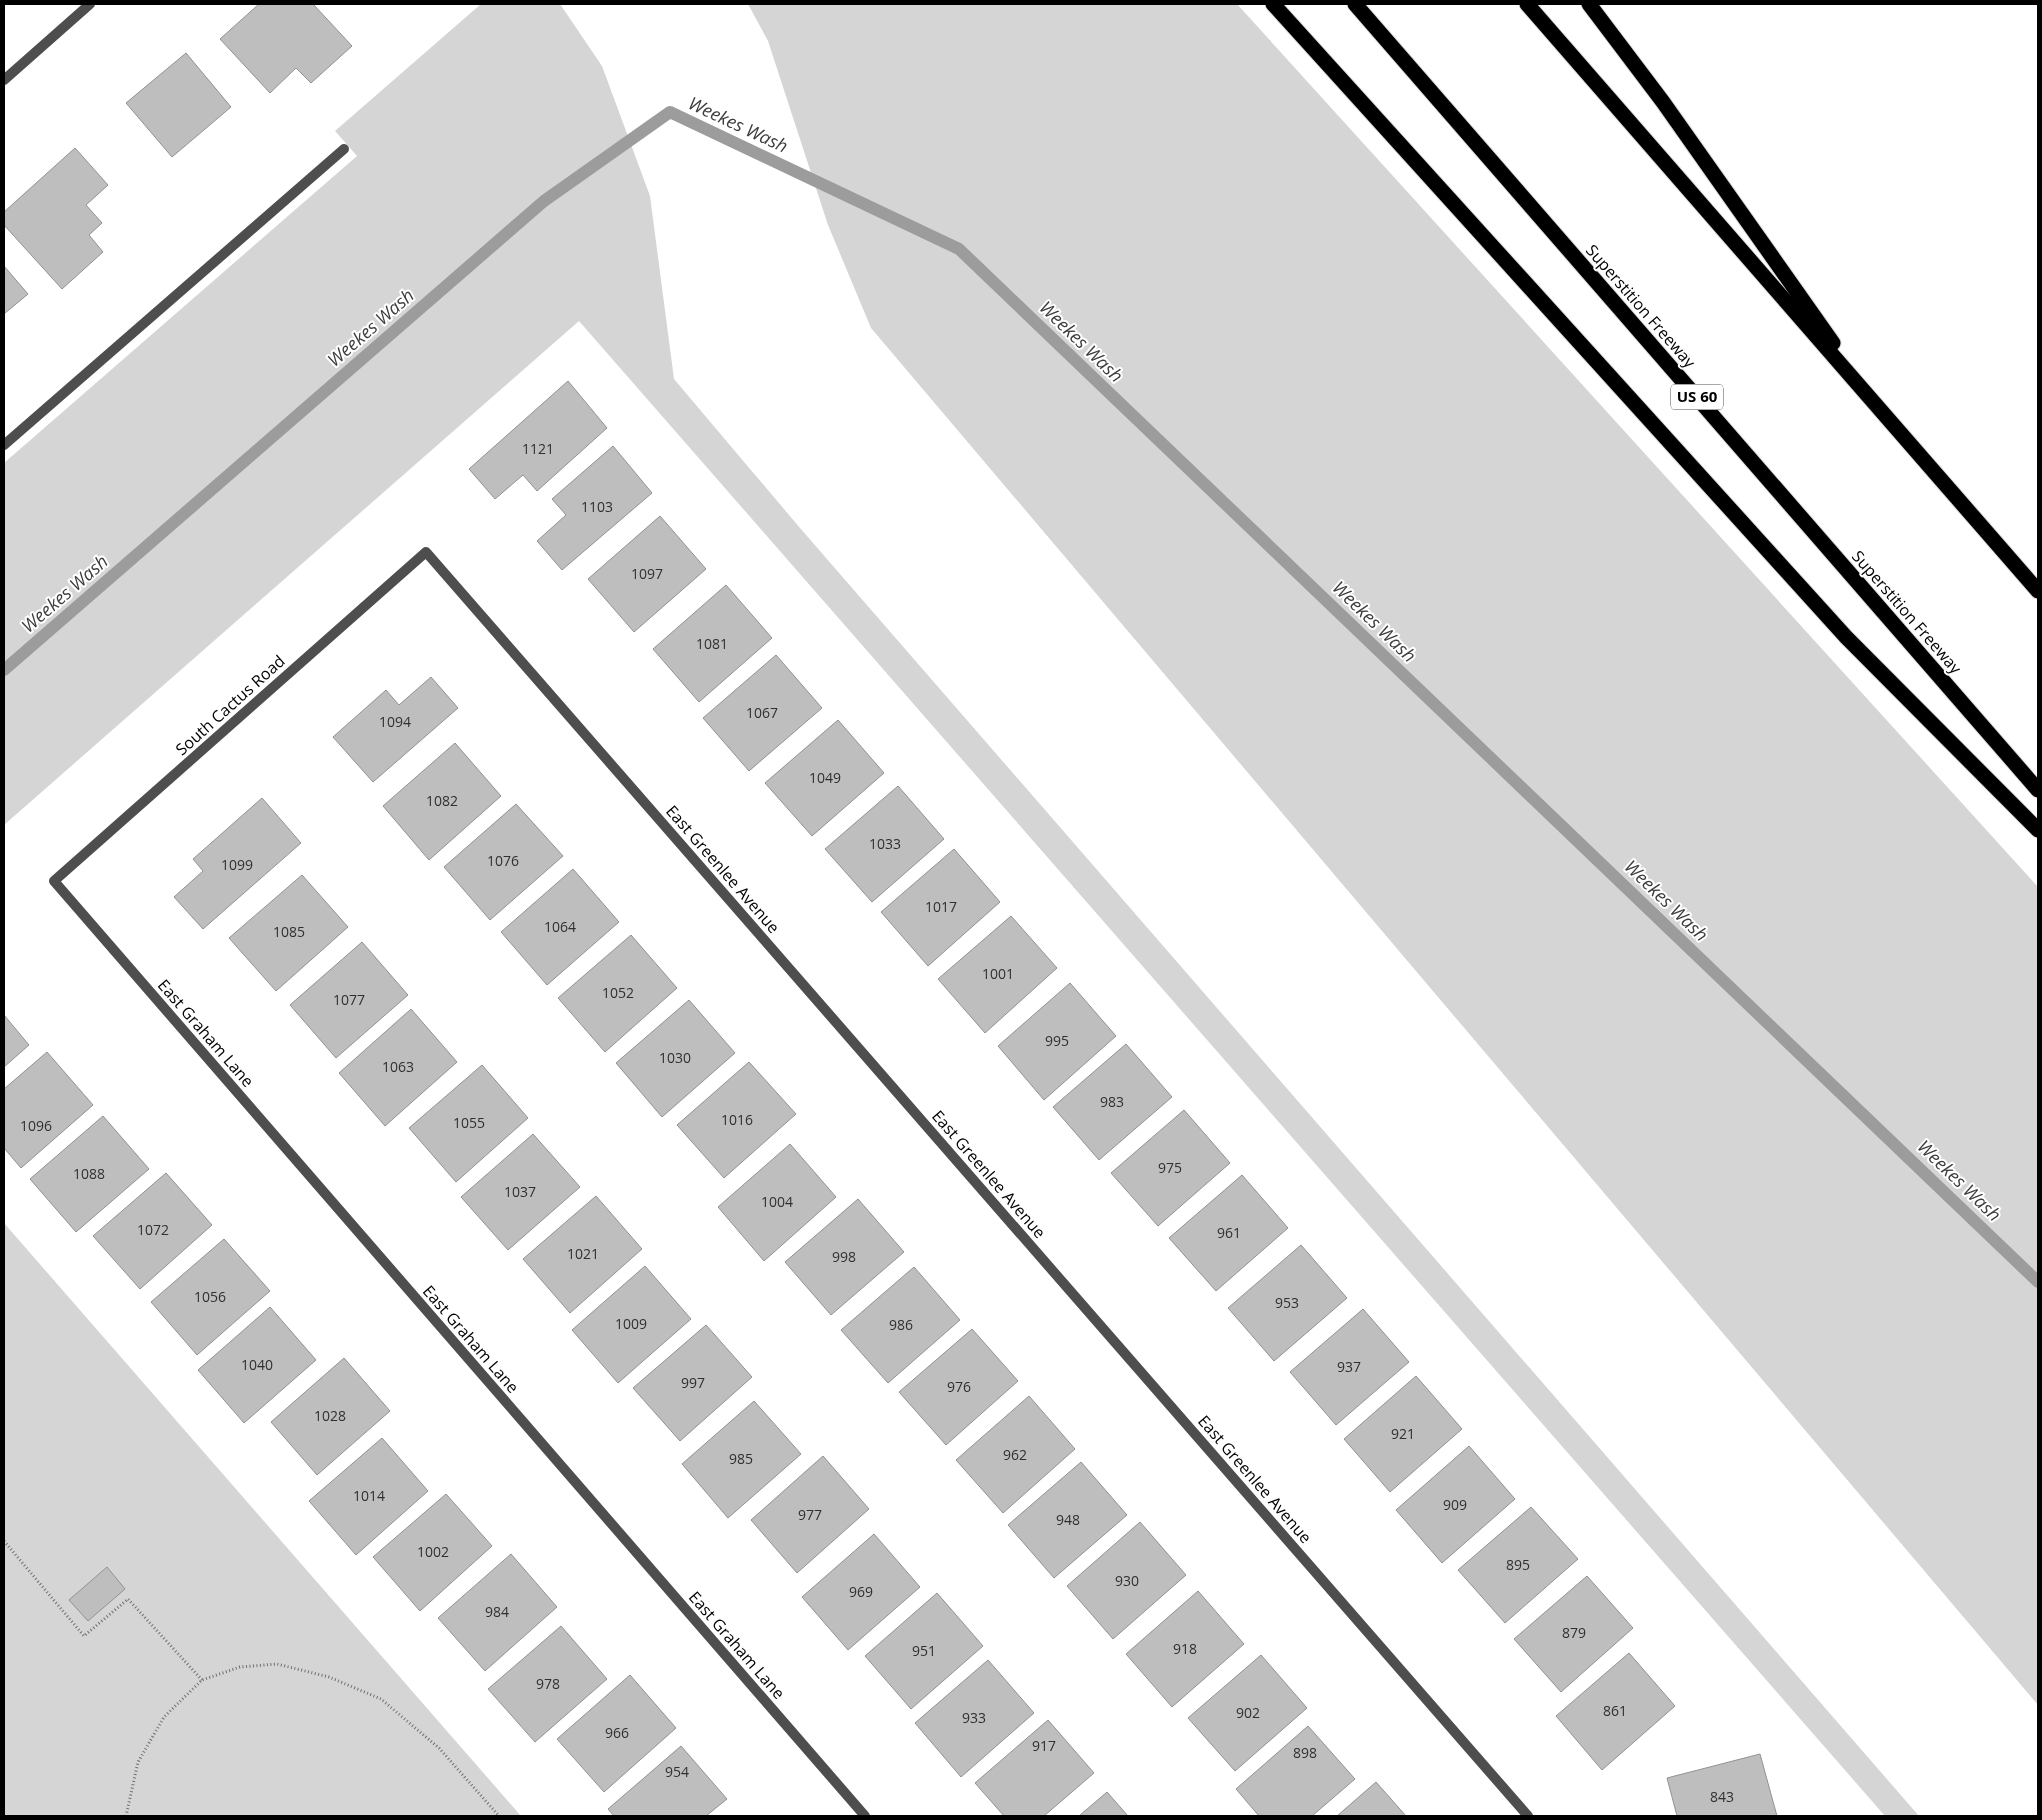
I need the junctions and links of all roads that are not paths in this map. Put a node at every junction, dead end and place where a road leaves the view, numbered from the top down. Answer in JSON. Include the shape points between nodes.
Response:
{"nodes":[{"id":1,"x":90,"y":4,"type":"edge"},
{"id":2,"x":1272,"y":4,"type":"edge"},
{"id":3,"x":1356,"y":4,"type":"edge"},
{"id":4,"x":1527,"y":4,"type":"edge"},
{"id":5,"x":1589,"y":4,"type":"edge"},
{"id":6,"x":4,"y":80,"type":"edge"},
{"id":7,"x":344,"y":150,"type":"dead end"},
{"id":8,"x":1881,"y":411,"type":"junction"},
{"id":9,"x":4,"y":445,"type":"edge"},
{"id":10,"x":426,"y":552,"type":"joint"},
{"id":11,"x":2038,"y":591,"type":"edge"},
{"id":12,"x":2038,"y":790,"type":"edge"},
{"id":13,"x":2038,"y":830,"type":"edge"},
{"id":14,"x":54,"y":881,"type":"joint"},
{"id":15,"x":865,"y":1816,"type":"edge"},
{"id":16,"x":1528,"y":1816,"type":"edge"}],
"edges":[{"from":1,"to":6,"type":"street"},
{"from":2,"to":13,"type":"highway","via":[[1846,637]]},
{"from":3,"to":12,"type":"highway","name":"Superstition Freeway","number":"US 60"},
{"from":4,"to":8,"type":"highway"},
{"from":5,"to":8,"type":"highway","via":[[1664,102]]},
{"from":7,"to":9,"type":"street"},
{"from":8,"to":11,"type":"highway"},
{"from":10,"to":14,"type":"street","name":"South Cactus Road"},
{"from":10,"to":16,"type":"street","name":"East Greenlee Avenue"},
{"from":14,"to":15,"type":"street","name":"East Graham Lane"}]}
